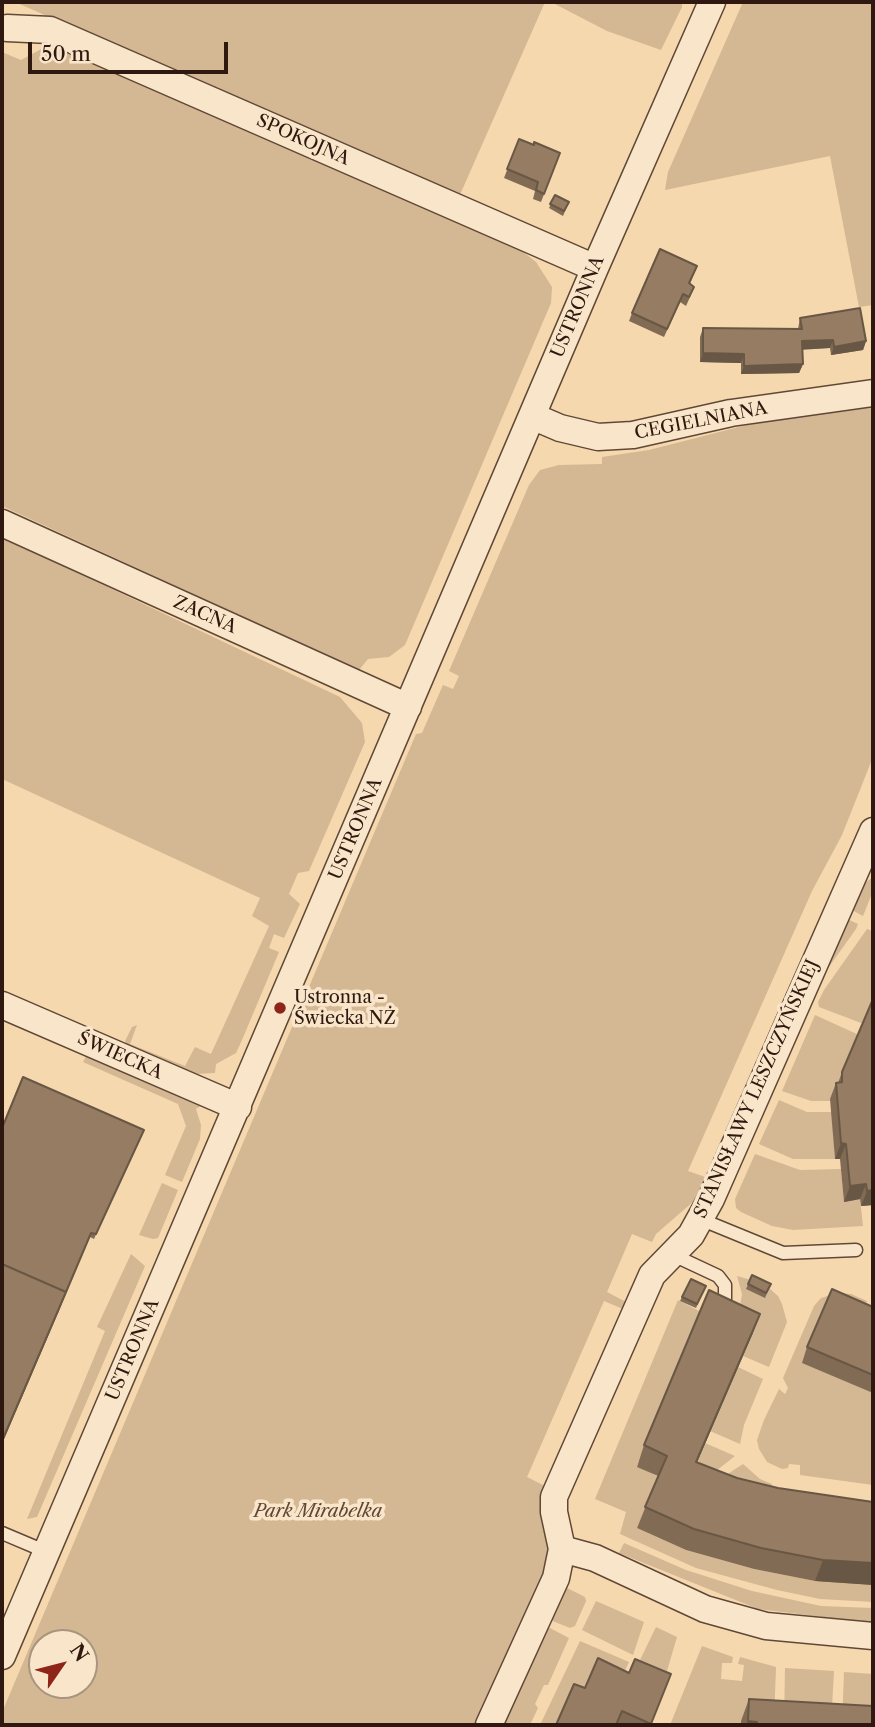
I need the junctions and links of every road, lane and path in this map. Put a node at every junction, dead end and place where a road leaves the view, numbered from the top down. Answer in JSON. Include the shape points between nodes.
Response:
{"nodes":[{"id":1,"x":712,"y":2,"type":"edge"},
{"id":2,"x":7,"y":28,"type":"dead end"},
{"id":3,"x":595,"y":268,"type":"junction"},
{"id":4,"x":873,"y":393,"type":"edge"},
{"id":5,"x":531,"y":416,"type":"junction"},
{"id":6,"x":2,"y":523,"type":"edge"},
{"id":7,"x":408,"y":708,"type":"junction"},
{"id":8,"x":870,"y":846,"type":"edge"},
{"id":9,"x":2,"y":1005,"type":"edge"},
{"id":10,"x":238,"y":1107,"type":"junction"},
{"id":11,"x":700,"y":1219,"type":"junction"},
{"id":12,"x":856,"y":1250,"type":"dead end"},
{"id":13,"x":671,"y":1254,"type":"junction"},
{"id":14,"x":718,"y":1319,"type":"edge"},
{"id":15,"x":2,"y":1533,"type":"edge"},
{"id":16,"x":562,"y":1549,"type":"junction"},
{"id":17,"x":47,"y":1552,"type":"junction"},
{"id":18,"x":873,"y":1636,"type":"edge"},
{"id":19,"x":2,"y":1656,"type":"edge"},
{"id":20,"x":489,"y":1725,"type":"edge"}],
"edges":[{"from":1,"to":3,"type":"street","name":"USTRONNA"},
{"from":2,"to":3,"type":"street","name":"SPOKOJNA","via":[[50,30]]},
{"from":3,"to":5,"type":"street","name":"USTRONNA"},
{"from":4,"to":5,"type":"street","name":"CEGIELNIANA","via":[[594,438]]},
{"from":5,"to":7,"type":"street","name":"USTRONNA"},
{"from":6,"to":7,"type":"street","name":"ZACNA"},
{"from":7,"to":10,"type":"street","name":"USTRONNA"},
{"from":8,"to":11,"type":"street","name":"STANISŁAWY LESZCZYŃSKIEJ"},
{"from":9,"to":10,"type":"street","name":"ŚWIECKA"},
{"from":10,"to":17,"type":"street","name":"USTRONNA"},
{"from":11,"to":12,"type":"lane","via":[[783,1253]]},
{"from":11,"to":13,"type":"street","name":"STANISŁAWY LESZCZYŃSKIEJ"},
{"from":13,"to":14,"type":"lane","via":[[718,1276],[725,1285]]},
{"from":13,"to":16,"type":"street","name":"STANISŁAWY LESZCZYŃSKIEJ","via":[[652,1275],[554,1497]]},
{"from":15,"to":17,"type":"lane"},
{"from":16,"to":18,"type":"street","via":[[595,1558],[705,1609],[766,1626]]},
{"from":16,"to":20,"type":"street","name":"STANISŁAWY LESZCZYŃSKIEJ","via":[[556,1578]]},
{"from":17,"to":19,"type":"street","name":"USTRONNA"}]}
